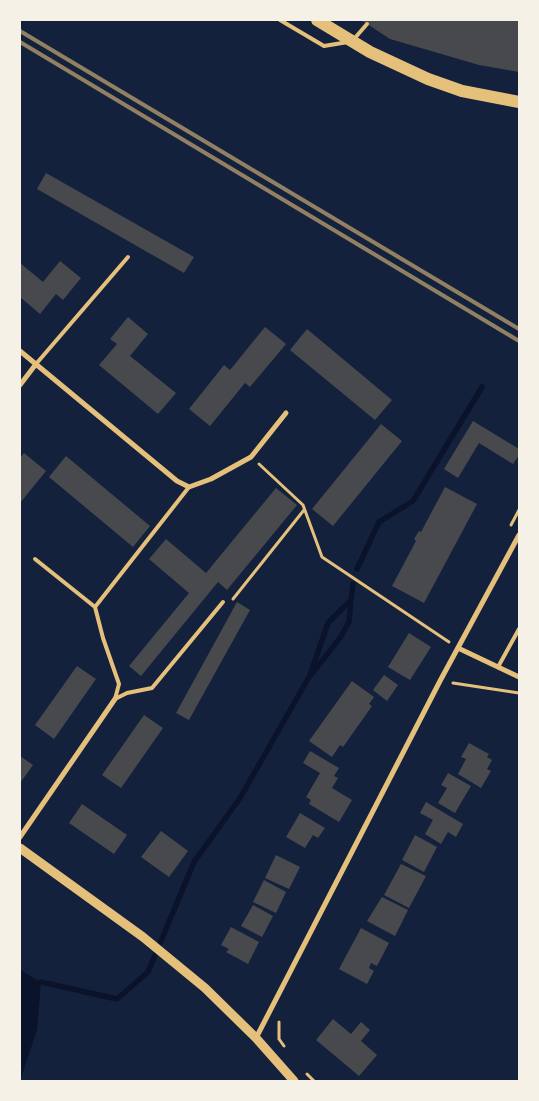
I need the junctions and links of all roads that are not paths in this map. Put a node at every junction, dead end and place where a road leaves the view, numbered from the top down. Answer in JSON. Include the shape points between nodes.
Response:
{"nodes":[{"id":1,"x":280,"y":20,"type":"edge"},
{"id":2,"x":317,"y":20,"type":"edge"},
{"id":3,"x":367,"y":24,"type":"dead end"},
{"id":4,"x":519,"y":102,"type":"edge"},
{"id":5,"x":128,"y":257,"type":"dead end"},
{"id":6,"x":20,"y":351,"type":"edge"},
{"id":7,"x":36,"y":364,"type":"junction"},
{"id":8,"x":20,"y":385,"type":"edge"},
{"id":9,"x":286,"y":413,"type":"dead end"},
{"id":10,"x":189,"y":487,"type":"junction"},
{"id":11,"x":519,"y":535,"type":"edge"},
{"id":12,"x":35,"y":560,"type":"dead end"},
{"id":13,"x":223,"y":602,"type":"road end"},
{"id":14,"x":96,"y":607,"type":"junction"},
{"id":15,"x":519,"y":630,"type":"edge"},
{"id":16,"x":458,"y":648,"type":"junction"},
{"id":17,"x":498,"y":667,"type":"junction"},
{"id":18,"x":519,"y":677,"type":"edge"},
{"id":19,"x":115,"y":699,"type":"junction"},
{"id":20,"x":20,"y":837,"type":"edge"},
{"id":21,"x":20,"y":848,"type":"edge"},
{"id":22,"x":256,"y":1038,"type":"junction"},
{"id":23,"x":294,"y":1081,"type":"edge"}],
"edges":[{"from":1,"to":3,"type":"lane","via":[[324,46],[345,44],[357,38]]},
{"from":2,"to":4,"type":"main road","via":[[370,52],[428,79],[462,91]]},
{"from":5,"to":7,"type":"lane"},
{"from":6,"to":7,"type":"street"},
{"from":7,"to":8,"type":"street"},
{"from":7,"to":10,"type":"street","via":[[177,481]]},
{"from":9,"to":10,"type":"street","via":[[251,457],[211,480]]},
{"from":10,"to":14,"type":"lane"},
{"from":11,"to":16,"type":"street"},
{"from":12,"to":14,"type":"lane"},
{"from":13,"to":19,"type":"lane","via":[[152,688]]},
{"from":14,"to":19,"type":"lane","via":[[102,638],[118,684]]},
{"from":15,"to":17,"type":"lane"},
{"from":16,"to":17,"type":"street"},
{"from":16,"to":22,"type":"street"},
{"from":17,"to":18,"type":"street"},
{"from":19,"to":20,"type":"street"},
{"from":21,"to":22,"type":"street","via":[[143,937],[205,988]]},
{"from":22,"to":23,"type":"street"}]}
